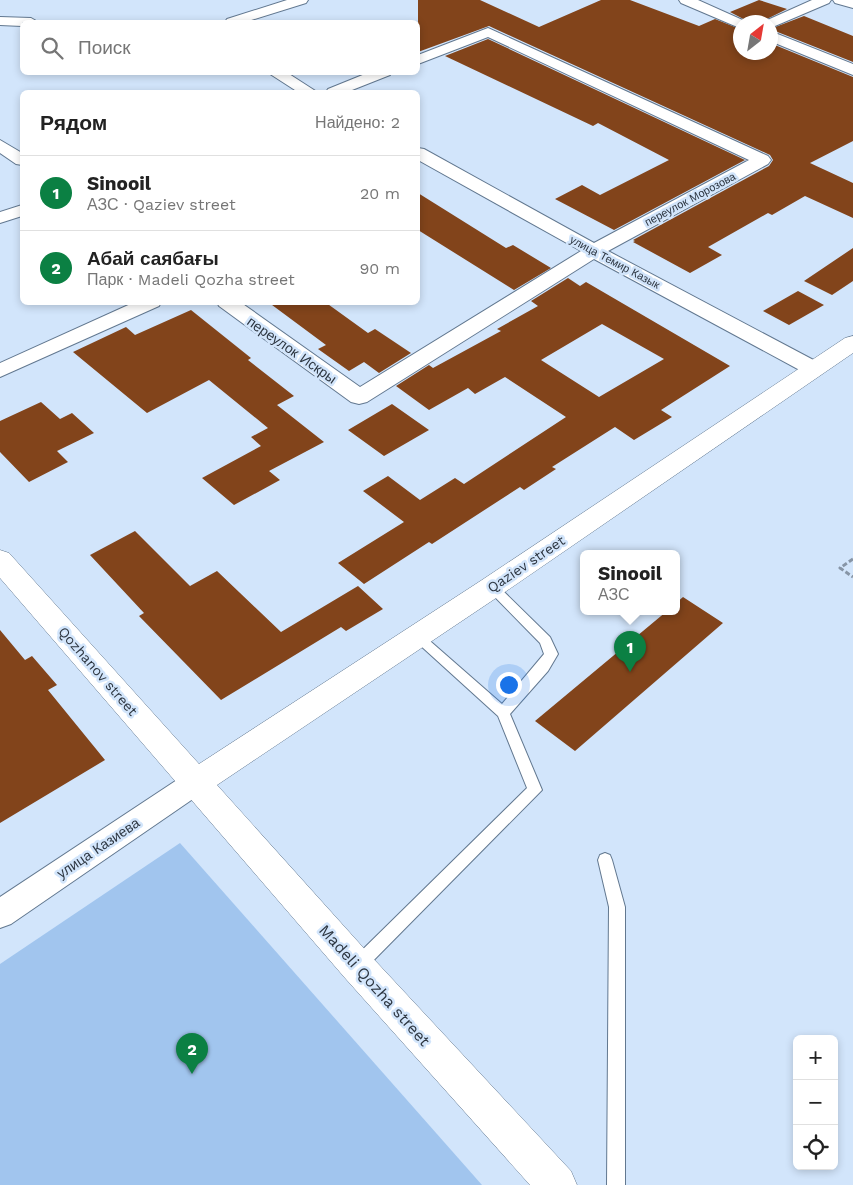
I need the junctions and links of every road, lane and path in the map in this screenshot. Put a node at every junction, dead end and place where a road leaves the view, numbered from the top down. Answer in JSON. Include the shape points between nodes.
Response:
{"nodes":[{"id":1,"x":301,"y":0,"type":"edge"},
{"id":2,"x":686,"y":0,"type":"edge"},
{"id":3,"x":824,"y":0,"type":"edge"},
{"id":4,"x":840,"y":0,"type":"edge"},
{"id":5,"x":853,"y":4,"type":"edge"},
{"id":6,"x":238,"y":20,"type":"edge"},
{"id":7,"x":733,"y":20,"type":"edge"},
{"id":8,"x":778,"y":20,"type":"edge"},
{"id":9,"x":0,"y":21,"type":"edge"},
{"id":10,"x":20,"y":22,"type":"edge"},
{"id":11,"x":778,"y":38,"type":"edge"},
{"id":12,"x":420,"y":59,"type":"edge"},
{"id":13,"x":853,"y":70,"type":"edge"},
{"id":14,"x":279,"y":75,"type":"edge"},
{"id":15,"x":377,"y":75,"type":"edge"},
{"id":16,"x":306,"y":90,"type":"edge"},
{"id":17,"x":339,"y":90,"type":"edge"},
{"id":18,"x":0,"y":145,"type":"edge"},
{"id":19,"x":420,"y":154,"type":"edge"},
{"id":20,"x":20,"y":159,"type":"edge"},
{"id":21,"x":20,"y":211,"type":"edge"},
{"id":22,"x":0,"y":218,"type":"edge"},
{"id":23,"x":594,"y":251,"type":"junction"},
{"id":24,"x":145,"y":305,"type":"edge"},
{"id":25,"x":230,"y":305,"type":"edge"},
{"id":26,"x":853,"y":343,"type":"edge"},
{"id":27,"x":814,"y":369,"type":"junction"},
{"id":28,"x":0,"y":371,"type":"edge"},
{"id":29,"x":359,"y":397,"type":"joint"},
{"id":30,"x":853,"y":559,"type":"edge"},
{"id":31,"x":0,"y":560,"type":"edge"},
{"id":32,"x":853,"y":577,"type":"edge"},
{"id":33,"x":492,"y":587,"type":"junction"},
{"id":34,"x":417,"y":637,"type":"junction"},
{"id":35,"x":503,"y":713,"type":"junction"},
{"id":36,"x":196,"y":782,"type":"junction"},
{"id":37,"x":605,"y":860,"type":"dead end"},
{"id":38,"x":0,"y":914,"type":"edge"},
{"id":39,"x":356,"y":966,"type":"junction"},
{"id":40,"x":556,"y":1185,"type":"edge"},
{"id":41,"x":616,"y":1185,"type":"edge"}],
"edges":[{"from":1,"to":6,"type":"street"},
{"from":2,"to":7,"type":"street"},
{"from":3,"to":8,"type":"street"},
{"from":4,"to":5,"type":"street"},
{"from":9,"to":10,"type":"street"},
{"from":11,"to":13,"type":"street"},
{"from":12,"to":23,"type":"street","name":"переулок Морозова","via":[[488,32],[762,160]]},
{"from":14,"to":16,"type":"street"},
{"from":15,"to":17,"type":"street"},
{"from":18,"to":20,"type":"street"},
{"from":19,"to":23,"type":"street","name":"улица Темир Казык"},
{"from":21,"to":22,"type":"street"},
{"from":23,"to":27,"type":"street","name":"улица Темир Казык"},
{"from":23,"to":29,"type":"street","name":"переулок Морозова"},
{"from":24,"to":28,"type":"street"},
{"from":25,"to":29,"type":"street","name":"переулок Искры"},
{"from":26,"to":27,"type":"street","name":"Qaziev street"},
{"from":27,"to":33,"type":"street","name":"Qaziev street"},
{"from":30,"to":32,"type":"path","via":[[840,568]]},
{"from":31,"to":36,"type":"street","name":"Qozhanov street"},
{"from":33,"to":34,"type":"street","name":"Qaziev street"},
{"from":33,"to":35,"type":"lane","via":[[545,640],[552,654]]},
{"from":34,"to":35,"type":"lane"},
{"from":34,"to":36,"type":"street","name":"Qaziev street"},
{"from":35,"to":39,"type":"lane","via":[[535,790]]},
{"from":36,"to":38,"type":"street","name":"улица Казиева"},
{"from":36,"to":39,"type":"street","name":"Madeli Qozha street"},
{"from":37,"to":41,"type":"lane","via":[[618,907]]},
{"from":39,"to":40,"type":"street","name":"Madeli Qozha street"}]}
